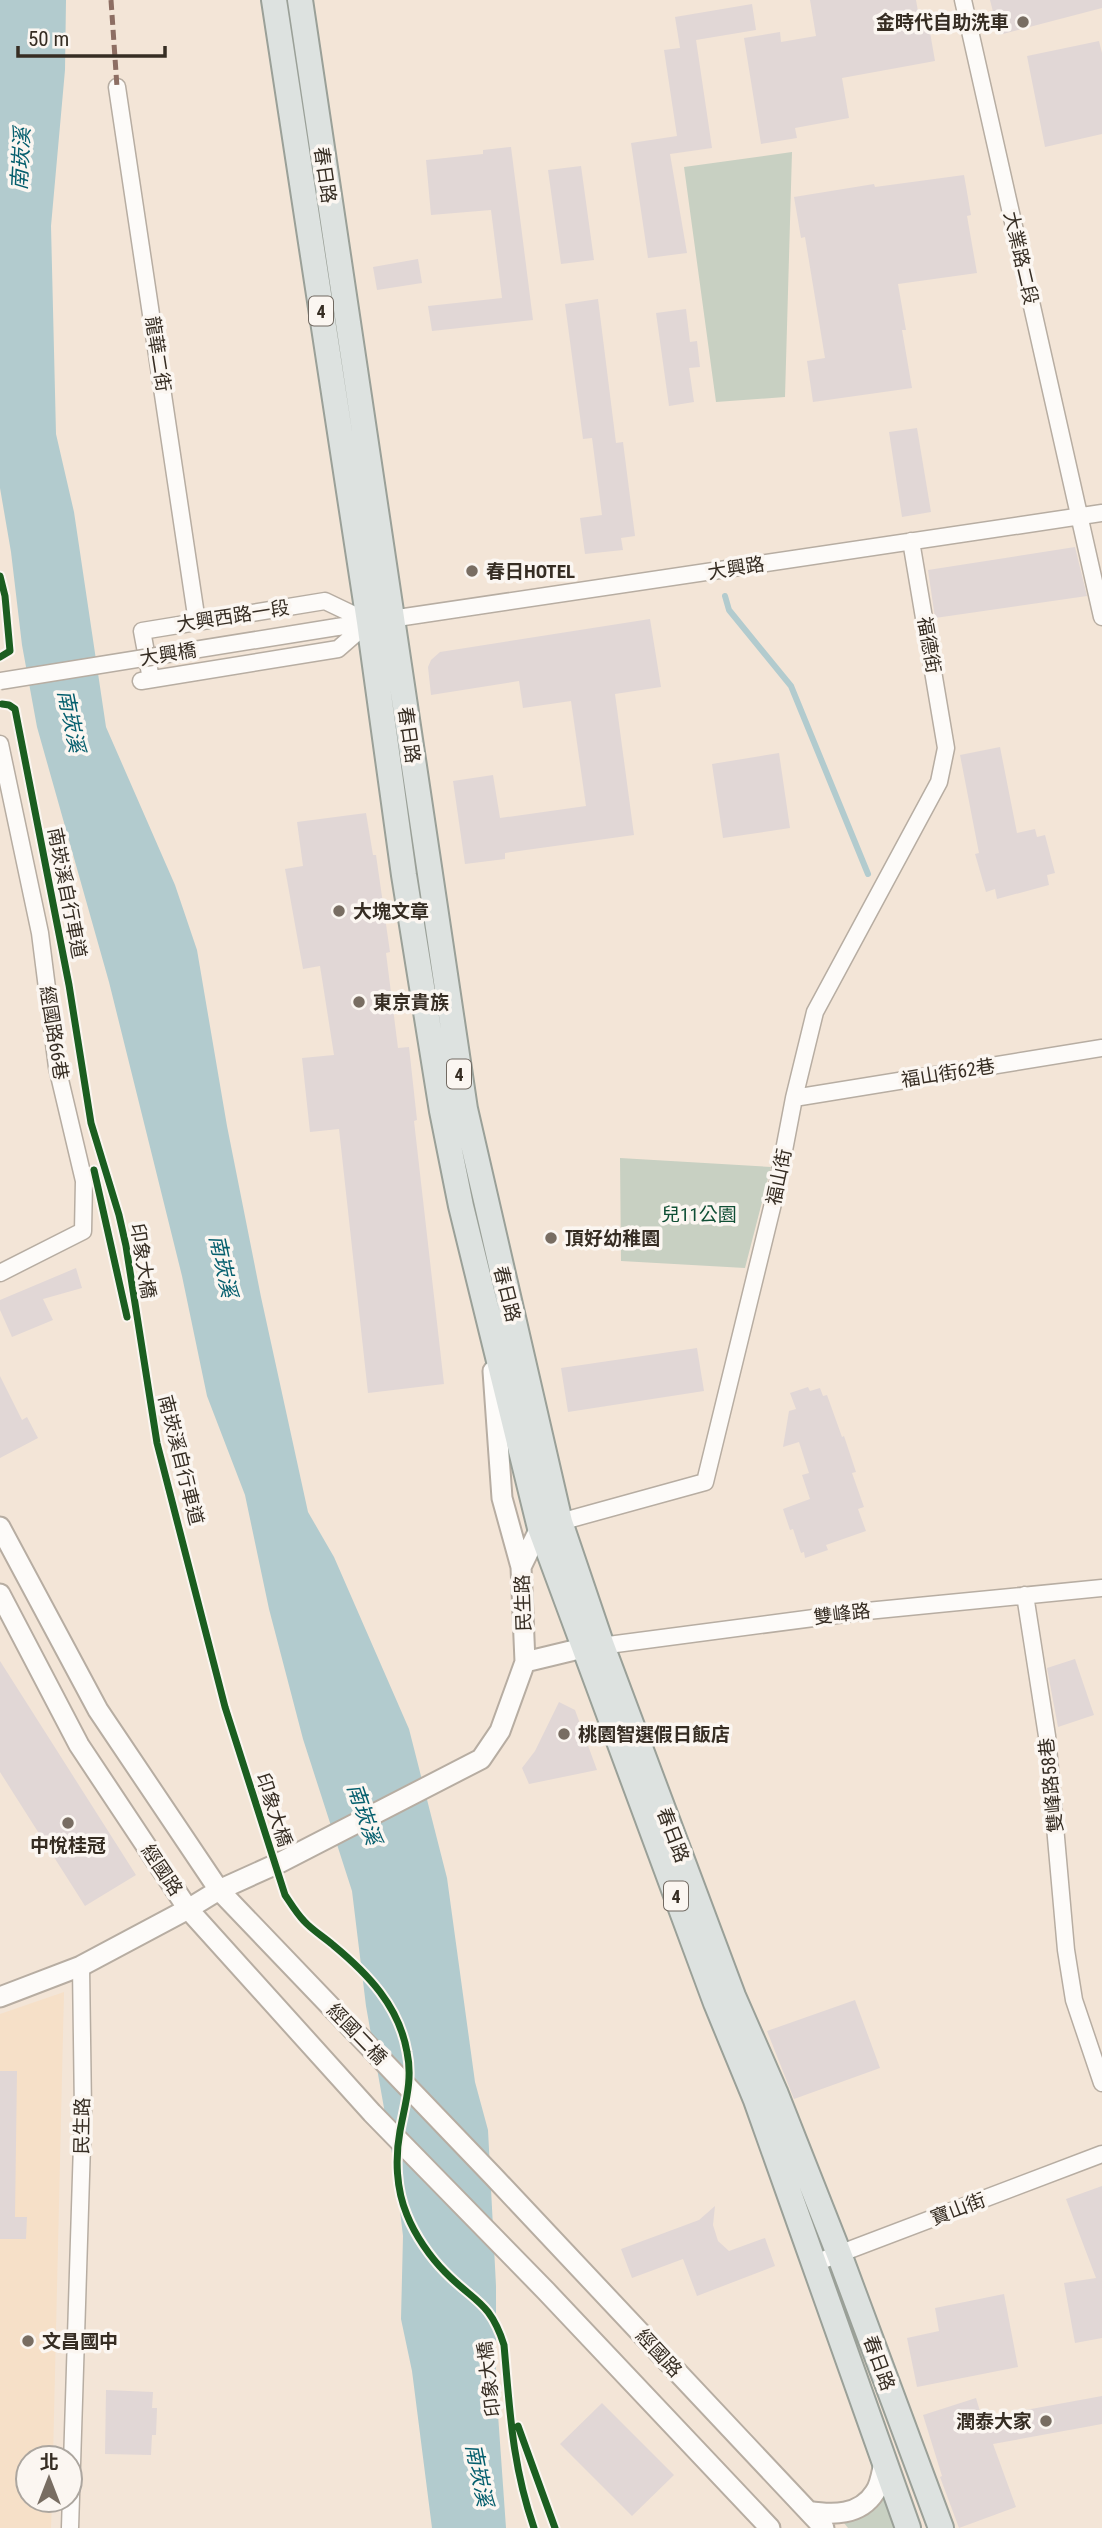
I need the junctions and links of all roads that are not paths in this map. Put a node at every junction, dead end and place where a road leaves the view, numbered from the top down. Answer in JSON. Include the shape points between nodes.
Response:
{"nodes":[{"id":1,"x":274,"y":0,"type":"edge"},
{"id":2,"x":300,"y":0,"type":"edge"},
{"id":3,"x":963,"y":0,"type":"edge"},
{"id":4,"x":117,"y":87,"type":"dead end"},
{"id":5,"x":1102,"y":513,"type":"edge"},
{"id":6,"x":1079,"y":516,"type":"junction"},
{"id":7,"x":911,"y":541,"type":"junction"},
{"id":8,"x":1102,"y":617,"type":"edge"},
{"id":9,"x":381,"y":621,"type":"junction"},
{"id":10,"x":197,"y":622,"type":"junction"},
{"id":11,"x":0,"y":681,"type":"edge"},
{"id":12,"x":0,"y":744,"type":"edge"},
{"id":13,"x":946,"y":748,"type":"joint"},
{"id":14,"x":1102,"y":1048,"type":"edge"},
{"id":15,"x":794,"y":1098,"type":"junction"},
{"id":16,"x":0,"y":1273,"type":"edge"},
{"id":17,"x":490,"y":1323,"type":"junction"},
{"id":18,"x":550,"y":1525,"type":"junction"},
{"id":19,"x":0,"y":1527,"type":"edge"},
{"id":20,"x":521,"y":1567,"type":"junction"},
{"id":21,"x":1102,"y":1588,"type":"edge"},
{"id":22,"x":0,"y":1594,"type":"edge"},
{"id":23,"x":1025,"y":1595,"type":"junction"},
{"id":24,"x":592,"y":1647,"type":"junction"},
{"id":25,"x":525,"y":1662,"type":"junction"},
{"id":26,"x":219,"y":1890,"type":"junction"},
{"id":27,"x":188,"y":1909,"type":"junction"},
{"id":28,"x":277,"y":1951,"type":"joint"},
{"id":29,"x":81,"y":1966,"type":"junction"},
{"id":30,"x":0,"y":1997,"type":"edge"},
{"id":31,"x":1102,"y":2083,"type":"edge"},
{"id":32,"x":1102,"y":2154,"type":"edge"},
{"id":33,"x":494,"y":2177,"type":"joint"},
{"id":34,"x":839,"y":2254,"type":"junction"},
{"id":35,"x":815,"y":2263,"type":"junction"},
{"id":36,"x":885,"y":2458,"type":"junction"},
{"id":37,"x":808,"y":2511,"type":"junction"},
{"id":38,"x":70,"y":2528,"type":"edge"},
{"id":39,"x":770,"y":2528,"type":"edge"},
{"id":40,"x":824,"y":2528,"type":"edge"},
{"id":41,"x":908,"y":2528,"type":"edge"},
{"id":42,"x":941,"y":2528,"type":"edge"}],
"edges":[{"from":1,"to":9,"type":"main road","name":"春日路","number":"4"},
{"from":2,"to":9,"type":"main road","name":"春日路","number":"4"},
{"from":3,"to":6,"type":"street","name":"大業路二段"},
{"from":4,"to":10,"type":"street","name":"龍華二街"},
{"from":5,"to":6,"type":"street","name":"大興路"},
{"from":6,"to":7,"type":"street","name":"大興路"},
{"from":6,"to":8,"type":"street","name":"大業路二段"},
{"from":7,"to":9,"type":"street","name":"大興路"},
{"from":7,"to":13,"type":"street","name":"福德街"},
{"from":9,"to":10,"type":"street","name":"大興西路一段","via":[[325,601]]},
{"from":9,"to":10,"type":"street","name":"大興西路一段","via":[[338,649],[146,680],[142,631]]},
{"from":9,"to":11,"type":"street","name":"大興橋","bridge":true},
{"from":9,"to":17,"type":"main road","name":"春日路","number":"4","via":[[404,875],[442,1111]]},
{"from":9,"to":18,"type":"main road","name":"春日路","number":"4","via":[[465,1110]]},
{"from":12,"to":16,"type":"street","name":"經國路66巷","via":[[40,933],[57,1067],[84,1181],[83,1231]]},
{"from":13,"to":15,"type":"street","name":"福山街","via":[[939,782],[814,1012]]},
{"from":14,"to":15,"type":"street","name":"福山街62巷"},
{"from":15,"to":18,"type":"street","name":"福山街","via":[[777,1187],[705,1482]]},
{"from":17,"to":18,"type":"main road","name":"春日路","number":"4"},
{"from":17,"to":20,"type":"street","via":[[502,1498]]},
{"from":18,"to":20,"type":"street","name":"民生路"},
{"from":18,"to":24,"type":"main road","name":"春日路","number":"4"},
{"from":19,"to":26,"type":"street","name":"經國路","via":[[98,1710]]},
{"from":20,"to":25,"type":"street","name":"民生路"},
{"from":21,"to":23,"type":"street","name":"雙峰路"},
{"from":22,"to":27,"type":"street","name":"經國路","via":[[79,1745]]},
{"from":23,"to":24,"type":"street","name":"雙峰路"},
{"from":23,"to":31,"type":"street","name":"雙峰路58巷","via":[[1046,1736],[1070,1976]]},
{"from":24,"to":25,"type":"street","name":"民生路"},
{"from":24,"to":34,"type":"main road","name":"春日路","number":"4"},
{"from":24,"to":35,"type":"main road","name":"春日路","number":"4","via":[[716,2003]]},
{"from":25,"to":26,"type":"street","name":"民生路","via":[[500,1731],[481,1759]]},
{"from":26,"to":27,"type":"street"},
{"from":26,"to":28,"type":"street","name":"經國路"},
{"from":27,"to":29,"type":"street"},
{"from":27,"to":39,"type":"street","name":"經國路","via":[[372,2113]]},
{"from":28,"to":33,"type":"street","name":"經國二橋"},
{"from":29,"to":30,"type":"street"},
{"from":29,"to":38,"type":"street","name":"民生路","via":[[83,2112]]},
{"from":32,"to":34,"type":"street","name":"寶山街"},
{"from":33,"to":37,"type":"street","name":"經國路"},
{"from":34,"to":35,"type":"street","name":"寶山街"},
{"from":34,"to":42,"type":"main road","name":"春日路","number":"4"},
{"from":35,"to":36,"type":"main road","name":"春日路","number":"4"},
{"from":36,"to":37,"type":"street","via":[[877,2491],[861,2507],[834,2515]]},
{"from":36,"to":41,"type":"main road","name":"春日路","number":"4"},
{"from":37,"to":40,"type":"street","name":"經國路"}]}
